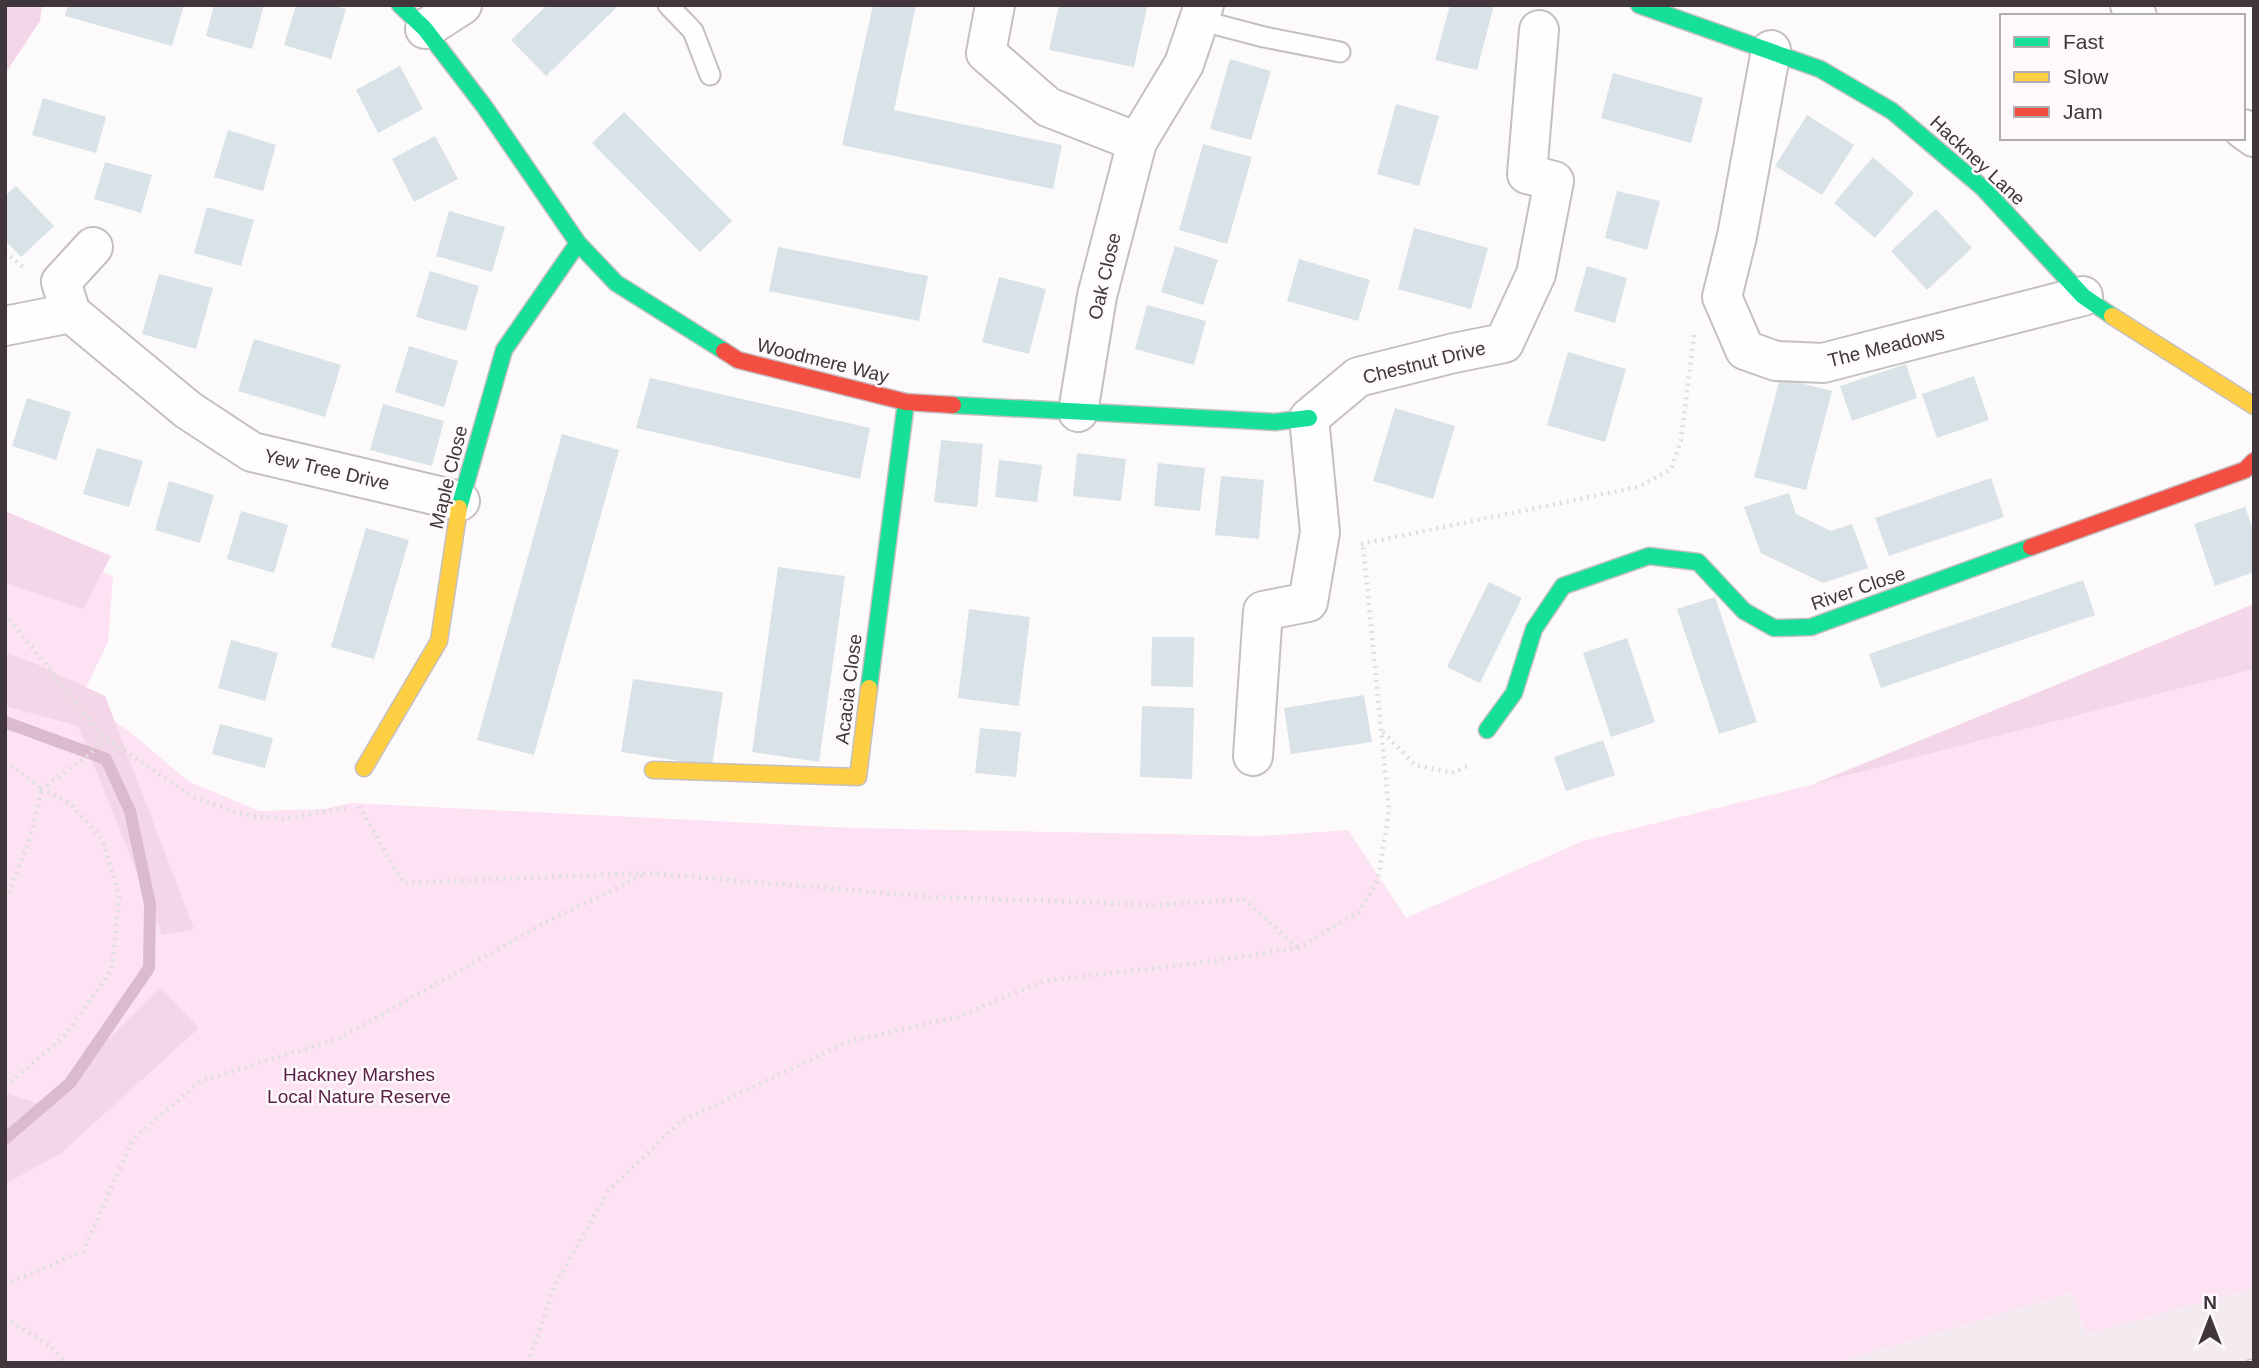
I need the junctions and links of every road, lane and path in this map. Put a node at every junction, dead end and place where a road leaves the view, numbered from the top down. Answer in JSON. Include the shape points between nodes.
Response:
{"nodes":[{"id":1,"x":462,"y":5,"type":"edge"},
{"id":2,"x":668,"y":5,"type":"edge"},
{"id":3,"x":995,"y":5,"type":"edge"},
{"id":4,"x":1639,"y":5,"type":"edge"},
{"id":5,"x":1201,"y":13,"type":"edge"},
{"id":6,"x":413,"y":17,"type":"edge"},
{"id":7,"x":1539,"y":30,"type":"dead end"},
{"id":8,"x":1771,"y":50,"type":"junction"},
{"id":9,"x":1340,"y":52,"type":"dead end"},
{"id":10,"x":710,"y":75,"type":"dead end"},
{"id":11,"x":1137,"y":142,"type":"junction"},
{"id":12,"x":579,"y":243,"type":"junction"},
{"id":13,"x":93,"y":247,"type":"dead end"},
{"id":14,"x":2083,"y":296,"type":"junction"},
{"id":15,"x":1722,"y":297,"type":"junction"},
{"id":16,"x":71,"y":313,"type":"junction"},
{"id":17,"x":5,"y":326,"type":"edge"},
{"id":18,"x":906,"y":402,"type":"junction"},
{"id":19,"x":2254,"y":406,"type":"edge"},
{"id":20,"x":1079,"y":412,"type":"junction"},
{"id":21,"x":1309,"y":418,"type":"junction"},
{"id":22,"x":2254,"y":461,"type":"edge"},
{"id":23,"x":460,"y":501,"type":"junction"},
{"id":24,"x":5,"y":614,"type":"edge"},
{"id":25,"x":1487,"y":730,"type":"joint"},
{"id":26,"x":1382,"y":732,"type":"junction"},
{"id":27,"x":103,"y":738,"type":"junction"},
{"id":28,"x":1253,"y":755,"type":"dead end"},
{"id":29,"x":5,"y":761,"type":"edge"},
{"id":30,"x":364,"y":768,"type":"joint"},
{"id":31,"x":653,"y":770,"type":"dead end"},
{"id":32,"x":42,"y":789,"type":"junction"},
{"id":33,"x":358,"y":805,"type":"junction"},
{"id":34,"x":647,"y":873,"type":"junction"},
{"id":35,"x":5,"y":901,"type":"edge"},
{"id":36,"x":1298,"y":948,"type":"junction"},
{"id":37,"x":5,"y":1086,"type":"edge"},
{"id":38,"x":5,"y":1285,"type":"edge"},
{"id":39,"x":5,"y":1318,"type":"edge"},
{"id":40,"x":65,"y":1363,"type":"edge"},
{"id":41,"x":528,"y":1363,"type":"edge"}],
"edges":[{"from":1,"to":6,"type":"street"},
{"from":2,"to":10,"type":"lane","via":[[693,31]]},
{"from":3,"to":11,"type":"street","via":[[986,52],[1048,107]]},
{"from":4,"to":8,"type":"street","name":"Hackney Lane"},
{"from":5,"to":9,"type":"lane","via":[[1297,45]]},
{"from":5,"to":11,"type":"street","name":"Oak Close","via":[[1184,64]]},
{"from":6,"to":12,"type":"street","name":"Woodmere Way","via":[[484,106]]},
{"from":7,"to":21,"type":"street","name":"Chestnut Drive","via":[[1527,174],[1554,181],[1536,274],[1504,343],[1358,377]]},
{"from":8,"to":14,"type":"street","name":"Hackney Lane","via":[[1821,69],[1892,111],[1983,188]]},
{"from":8,"to":15,"type":"street"},
{"from":11,"to":20,"type":"street","name":"Oak Close","via":[[1097,296]]},
{"from":12,"to":18,"type":"street","name":"Woodmere Way","via":[[616,283],[738,360]]},
{"from":12,"to":23,"type":"street","name":"Maple Close","via":[[505,350]]},
{"from":13,"to":16,"type":"street","via":[[61,282]]},
{"from":14,"to":15,"type":"street","name":"The Meadows","via":[[1823,363],[1776,361],[1745,350]]},
{"from":14,"to":19,"type":"street","name":"Hackney Lane"},
{"from":15,"to":26,"type":"path","via":[[1696,315],[1681,440],[1671,469],[1638,487],[1363,544]]},
{"from":16,"to":17,"type":"street"},
{"from":16,"to":23,"type":"street","name":"Yew Tree Drive","via":[[188,410],[252,452]]},
{"from":18,"to":20,"type":"street","name":"Woodmere Way"},
{"from":18,"to":31,"type":"street","name":"Acacia Close","via":[[858,778]]},
{"from":20,"to":21,"type":"street","name":"Woodmere Way","via":[[1275,422]]},
{"from":21,"to":28,"type":"street","via":[[1320,532],[1308,601],[1262,611]]},
{"from":22,"to":25,"type":"street","name":"River Close","via":[[2232,475],[1811,627],[1773,628],[1744,611],[1698,562],[1649,556],[1588,577],[1563,586],[1534,629],[1514,693]]},
{"from":23,"to":30,"type":"street","name":"Maple Close","via":[[439,641]]},
{"from":24,"to":27,"type":"path"},
{"from":25,"to":26,"type":"path","via":[[1478,761],[1452,773],[1415,765]]},
{"from":26,"to":36,"type":"path","via":[[1390,811],[1378,879],[1359,912]]},
{"from":27,"to":32,"type":"path","via":[[91,753]]},
{"from":27,"to":33,"type":"path","via":[[193,797],[244,815],[285,819]]},
{"from":29,"to":32,"type":"path"},
{"from":30,"to":33,"type":"path"},
{"from":32,"to":35,"type":"path","via":[[29,841]]},
{"from":32,"to":37,"type":"path","via":[[71,804],[103,840],[119,897],[112,969],[64,1037]]},
{"from":33,"to":34,"type":"path","via":[[403,883]]},
{"from":34,"to":36,"type":"path","via":[[933,897],[1162,905],[1244,899]]},
{"from":34,"to":38,"type":"path","via":[[552,919],[338,1039],[201,1082],[133,1139],[83,1251]]},
{"from":36,"to":41,"type":"path","via":[[1042,981],[957,1017],[847,1042],[680,1122],[608,1190],[555,1285]]},
{"from":39,"to":40,"type":"path","via":[[51,1346]]}]}
